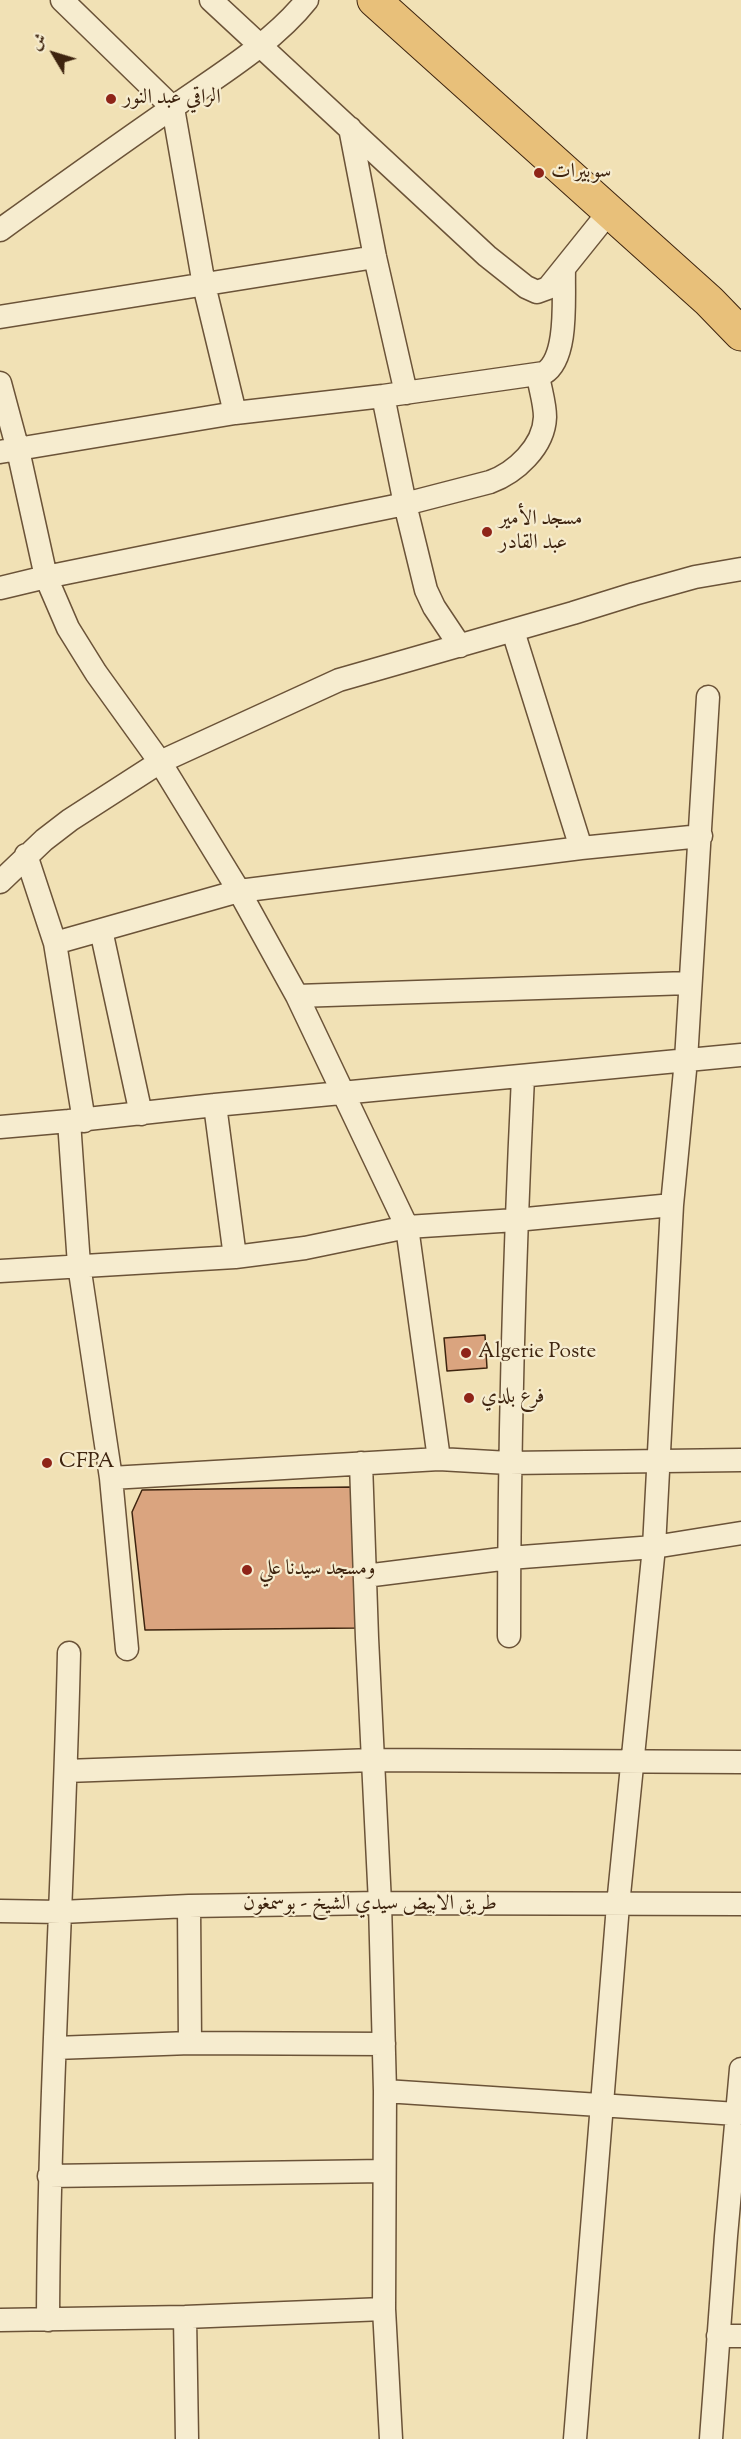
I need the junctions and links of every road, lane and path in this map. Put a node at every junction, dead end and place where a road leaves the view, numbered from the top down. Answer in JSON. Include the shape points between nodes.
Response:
{"nodes":[{"id":1,"x":62,"y":0,"type":"edge"},
{"id":2,"x":212,"y":0,"type":"edge"},
{"id":3,"x":307,"y":0,"type":"edge"},
{"id":4,"x":374,"y":0,"type":"edge"},
{"id":5,"x":260,"y":44,"type":"junction"},
{"id":6,"x":173,"y":108,"type":"junction"},
{"id":7,"x":350,"y":128,"type":"junction"},
{"id":8,"x":609,"y":212,"type":"junction"},
{"id":9,"x":0,"y":230,"type":"edge"},
{"id":10,"x":375,"y":257,"type":"junction"},
{"id":11,"x":564,"y":270,"type":"junction"},
{"id":12,"x":204,"y":285,"type":"junction"},
{"id":13,"x":0,"y":317,"type":"edge"},
{"id":14,"x":741,"y":334,"type":"edge"},
{"id":15,"x":538,"y":375,"type":"junction"},
{"id":16,"x":0,"y":383,"type":"edge"},
{"id":17,"x":395,"y":394,"type":"junction"},
{"id":18,"x":235,"y":413,"type":"junction"},
{"id":19,"x":9,"y":451,"type":"edge"},
{"id":20,"x":405,"y":504,"type":"junction"},
{"id":21,"x":741,"y":569,"type":"edge"},
{"id":22,"x":46,"y":577,"type":"junction"},
{"id":23,"x":0,"y":588,"type":"edge"},
{"id":24,"x":513,"y":631,"type":"junction"},
{"id":25,"x":460,"y":646,"type":"junction"},
{"id":26,"x":708,"y":697,"type":"dead end"},
{"id":27,"x":160,"y":762,"type":"junction"},
{"id":28,"x":701,"y":836,"type":"junction"},
{"id":29,"x":581,"y":848,"type":"junction"},
{"id":30,"x":26,"y":855,"type":"junction"},
{"id":31,"x":1,"y":880,"type":"edge"},
{"id":32,"x":239,"y":891,"type":"junction"},
{"id":33,"x":101,"y":930,"type":"junction"},
{"id":34,"x":55,"y":943,"type":"junction"},
{"id":35,"x":690,"y":983,"type":"junction"},
{"id":36,"x":297,"y":996,"type":"junction"},
{"id":37,"x":741,"y":1055,"type":"edge"},
{"id":38,"x":686,"y":1060,"type":"junction"},
{"id":39,"x":523,"y":1077,"type":"junction"},
{"id":40,"x":345,"y":1094,"type":"junction"},
{"id":41,"x":215,"y":1105,"type":"junction"},
{"id":42,"x":141,"y":1114,"type":"junction"},
{"id":43,"x":77,"y":1121,"type":"junction"},
{"id":44,"x":0,"y":1127,"type":"edge"},
{"id":45,"x":672,"y":1205,"type":"junction"},
{"id":46,"x":516,"y":1220,"type":"junction"},
{"id":47,"x":407,"y":1227,"type":"junction"},
{"id":48,"x":235,"y":1257,"type":"junction"},
{"id":49,"x":79,"y":1265,"type":"junction"},
{"id":50,"x":0,"y":1271,"type":"edge"},
{"id":51,"x":439,"y":1459,"type":"junction"},
{"id":52,"x":659,"y":1460,"type":"junction"},
{"id":53,"x":741,"y":1460,"type":"edge"},
{"id":54,"x":361,"y":1463,"type":"junction"},
{"id":55,"x":509,"y":1463,"type":"junction"},
{"id":56,"x":111,"y":1478,"type":"junction"},
{"id":57,"x":741,"y":1533,"type":"edge"},
{"id":58,"x":654,"y":1547,"type":"junction"},
{"id":59,"x":509,"y":1558,"type":"junction"},
{"id":60,"x":365,"y":1576,"type":"junction"},
{"id":61,"x":509,"y":1636,"type":"dead end"},
{"id":62,"x":127,"y":1649,"type":"dead end"},
{"id":63,"x":69,"y":1653,"type":"dead end"},
{"id":64,"x":373,"y":1760,"type":"junction"},
{"id":65,"x":741,"y":1762,"type":"edge"},
{"id":66,"x":633,"y":1763,"type":"junction"},
{"id":67,"x":66,"y":1771,"type":"junction"},
{"id":68,"x":380,"y":1903,"type":"junction"},
{"id":69,"x":741,"y":1904,"type":"edge"},
{"id":70,"x":618,"y":1905,"type":"junction"},
{"id":71,"x":189,"y":1906,"type":"junction"},
{"id":72,"x":0,"y":1911,"type":"edge"},
{"id":73,"x":61,"y":1912,"type":"junction"},
{"id":74,"x":190,"y":2043,"type":"junction"},
{"id":75,"x":384,"y":2044,"type":"junction"},
{"id":76,"x":55,"y":2048,"type":"junction"},
{"id":77,"x":741,"y":2069,"type":"edge"},
{"id":78,"x":385,"y":2091,"type":"junction"},
{"id":79,"x":604,"y":2105,"type":"junction"},
{"id":80,"x":737,"y":2114,"type":"junction"},
{"id":81,"x":384,"y":2171,"type":"junction"},
{"id":82,"x":49,"y":2176,"type":"junction"},
{"id":83,"x":733,"y":2232,"type":"edge"},
{"id":84,"x":384,"y":2309,"type":"junction"},
{"id":85,"x":185,"y":2317,"type":"junction"},
{"id":86,"x":0,"y":2320,"type":"edge"},
{"id":87,"x":48,"y":2320,"type":"junction"},
{"id":88,"x":718,"y":2336,"type":"junction"},
{"id":89,"x":741,"y":2336,"type":"edge"},
{"id":90,"x":187,"y":2439,"type":"edge"},
{"id":91,"x":391,"y":2439,"type":"edge"},
{"id":92,"x":576,"y":2439,"type":"edge"},
{"id":93,"x":711,"y":2439,"type":"edge"}],
"edges":[{"from":1,"to":6,"type":"street"},
{"from":2,"to":5,"type":"street"},
{"from":3,"to":5,"type":"street"},
{"from":4,"to":8,"type":"main road"},
{"from":5,"to":6,"type":"street","via":[[234,67]]},
{"from":5,"to":7,"type":"street"},
{"from":6,"to":9,"type":"street"},
{"from":6,"to":12,"type":"street"},
{"from":7,"to":10,"type":"street"},
{"from":7,"to":11,"type":"street","via":[[487,256],[526,287],[543,291]]},
{"from":8,"to":11,"type":"street"},
{"from":8,"to":14,"type":"main road"},
{"from":10,"to":12,"type":"street"},
{"from":10,"to":17,"type":"street"},
{"from":11,"to":15,"type":"street","via":[[559,350],[551,368]]},
{"from":12,"to":13,"type":"street"},
{"from":12,"to":18,"type":"street"},
{"from":15,"to":17,"type":"street"},
{"from":15,"to":20,"type":"street","via":[[544,422],[532,449],[518,466],[490,482]]},
{"from":16,"to":19,"type":"street"},
{"from":17,"to":18,"type":"street"},
{"from":17,"to":20,"type":"street"},
{"from":18,"to":19,"type":"street"},
{"from":19,"to":22,"type":"street"},
{"from":20,"to":22,"type":"street"},
{"from":20,"to":25,"type":"street","via":[[426,590]]},
{"from":21,"to":24,"type":"street","via":[[654,588]]},
{"from":22,"to":23,"type":"street"},
{"from":22,"to":27,"type":"street","via":[[68,628]]},
{"from":24,"to":25,"type":"street"},
{"from":24,"to":29,"type":"street"},
{"from":25,"to":27,"type":"street","via":[[339,680]]},
{"from":26,"to":28,"type":"street"},
{"from":27,"to":30,"type":"street","via":[[70,820]]},
{"from":27,"to":32,"type":"street"},
{"from":28,"to":29,"type":"street"},
{"from":28,"to":35,"type":"street"},
{"from":29,"to":32,"type":"street"},
{"from":30,"to":31,"type":"street"},
{"from":30,"to":34,"type":"street"},
{"from":32,"to":33,"type":"street"},
{"from":32,"to":36,"type":"street"},
{"from":33,"to":34,"type":"street"},
{"from":33,"to":42,"type":"street"},
{"from":34,"to":43,"type":"street"},
{"from":35,"to":36,"type":"street"},
{"from":35,"to":38,"type":"street"},
{"from":36,"to":40,"type":"street"},
{"from":37,"to":38,"type":"street"},
{"from":38,"to":39,"type":"street"},
{"from":38,"to":45,"type":"street"},
{"from":39,"to":40,"type":"street"},
{"from":39,"to":46,"type":"street"},
{"from":40,"to":41,"type":"street"},
{"from":40,"to":47,"type":"street"},
{"from":41,"to":42,"type":"street"},
{"from":41,"to":48,"type":"street"},
{"from":42,"to":43,"type":"street"},
{"from":43,"to":44,"type":"street"},
{"from":43,"to":49,"type":"street"},
{"from":45,"to":46,"type":"street"},
{"from":45,"to":52,"type":"street"},
{"from":46,"to":47,"type":"street"},
{"from":46,"to":55,"type":"street"},
{"from":47,"to":48,"type":"street","via":[[305,1248]]},
{"from":47,"to":51,"type":"street"},
{"from":48,"to":49,"type":"street"},
{"from":49,"to":50,"type":"street"},
{"from":49,"to":56,"type":"street"},
{"from":51,"to":54,"type":"street"},
{"from":51,"to":55,"type":"street"},
{"from":52,"to":53,"type":"street"},
{"from":52,"to":55,"type":"street"},
{"from":52,"to":58,"type":"street"},
{"from":54,"to":56,"type":"street"},
{"from":54,"to":60,"type":"street"},
{"from":55,"to":59,"type":"street"},
{"from":56,"to":62,"type":"street"},
{"from":57,"to":58,"type":"street"},
{"from":58,"to":59,"type":"street"},
{"from":58,"to":66,"type":"street"},
{"from":59,"to":60,"type":"street"},
{"from":59,"to":61,"type":"street"},
{"from":60,"to":64,"type":"street"},
{"from":63,"to":67,"type":"street"},
{"from":64,"to":66,"type":"street"},
{"from":64,"to":67,"type":"street"},
{"from":64,"to":68,"type":"street"},
{"from":65,"to":66,"type":"street"},
{"from":66,"to":70,"type":"street"},
{"from":67,"to":73,"type":"street"},
{"from":68,"to":70,"type":"street","name":"طريق الابيض سيدي الشيخ - بوسمغون"},
{"from":68,"to":71,"type":"street","name":"طريق الابيض سيدي الشيخ - بوسمغون"},
{"from":68,"to":75,"type":"street"},
{"from":69,"to":70,"type":"street","name":"طريق الابيض سيدي الشيخ - بوسمغون"},
{"from":70,"to":79,"type":"street"},
{"from":71,"to":73,"type":"street","name":"طريق الابيض سيدي الشيخ - بوسمغون"},
{"from":71,"to":74,"type":"street"},
{"from":72,"to":73,"type":"street","name":"طريق الابيض سيدي الشيخ - بوسمغون"},
{"from":73,"to":76,"type":"street"},
{"from":74,"to":75,"type":"street"},
{"from":74,"to":76,"type":"street"},
{"from":75,"to":78,"type":"street"},
{"from":76,"to":82,"type":"street"},
{"from":77,"to":80,"type":"street"},
{"from":78,"to":79,"type":"street"},
{"from":78,"to":81,"type":"street"},
{"from":79,"to":80,"type":"street"},
{"from":79,"to":92,"type":"street"},
{"from":80,"to":83,"type":"street"},
{"from":81,"to":82,"type":"street"},
{"from":81,"to":84,"type":"street"},
{"from":82,"to":87,"type":"street"},
{"from":83,"to":88,"type":"street"},
{"from":84,"to":85,"type":"street"},
{"from":84,"to":91,"type":"street"},
{"from":85,"to":87,"type":"street"},
{"from":85,"to":90,"type":"street"},
{"from":86,"to":87,"type":"street"},
{"from":88,"to":89,"type":"street"},
{"from":88,"to":93,"type":"street"}]}
